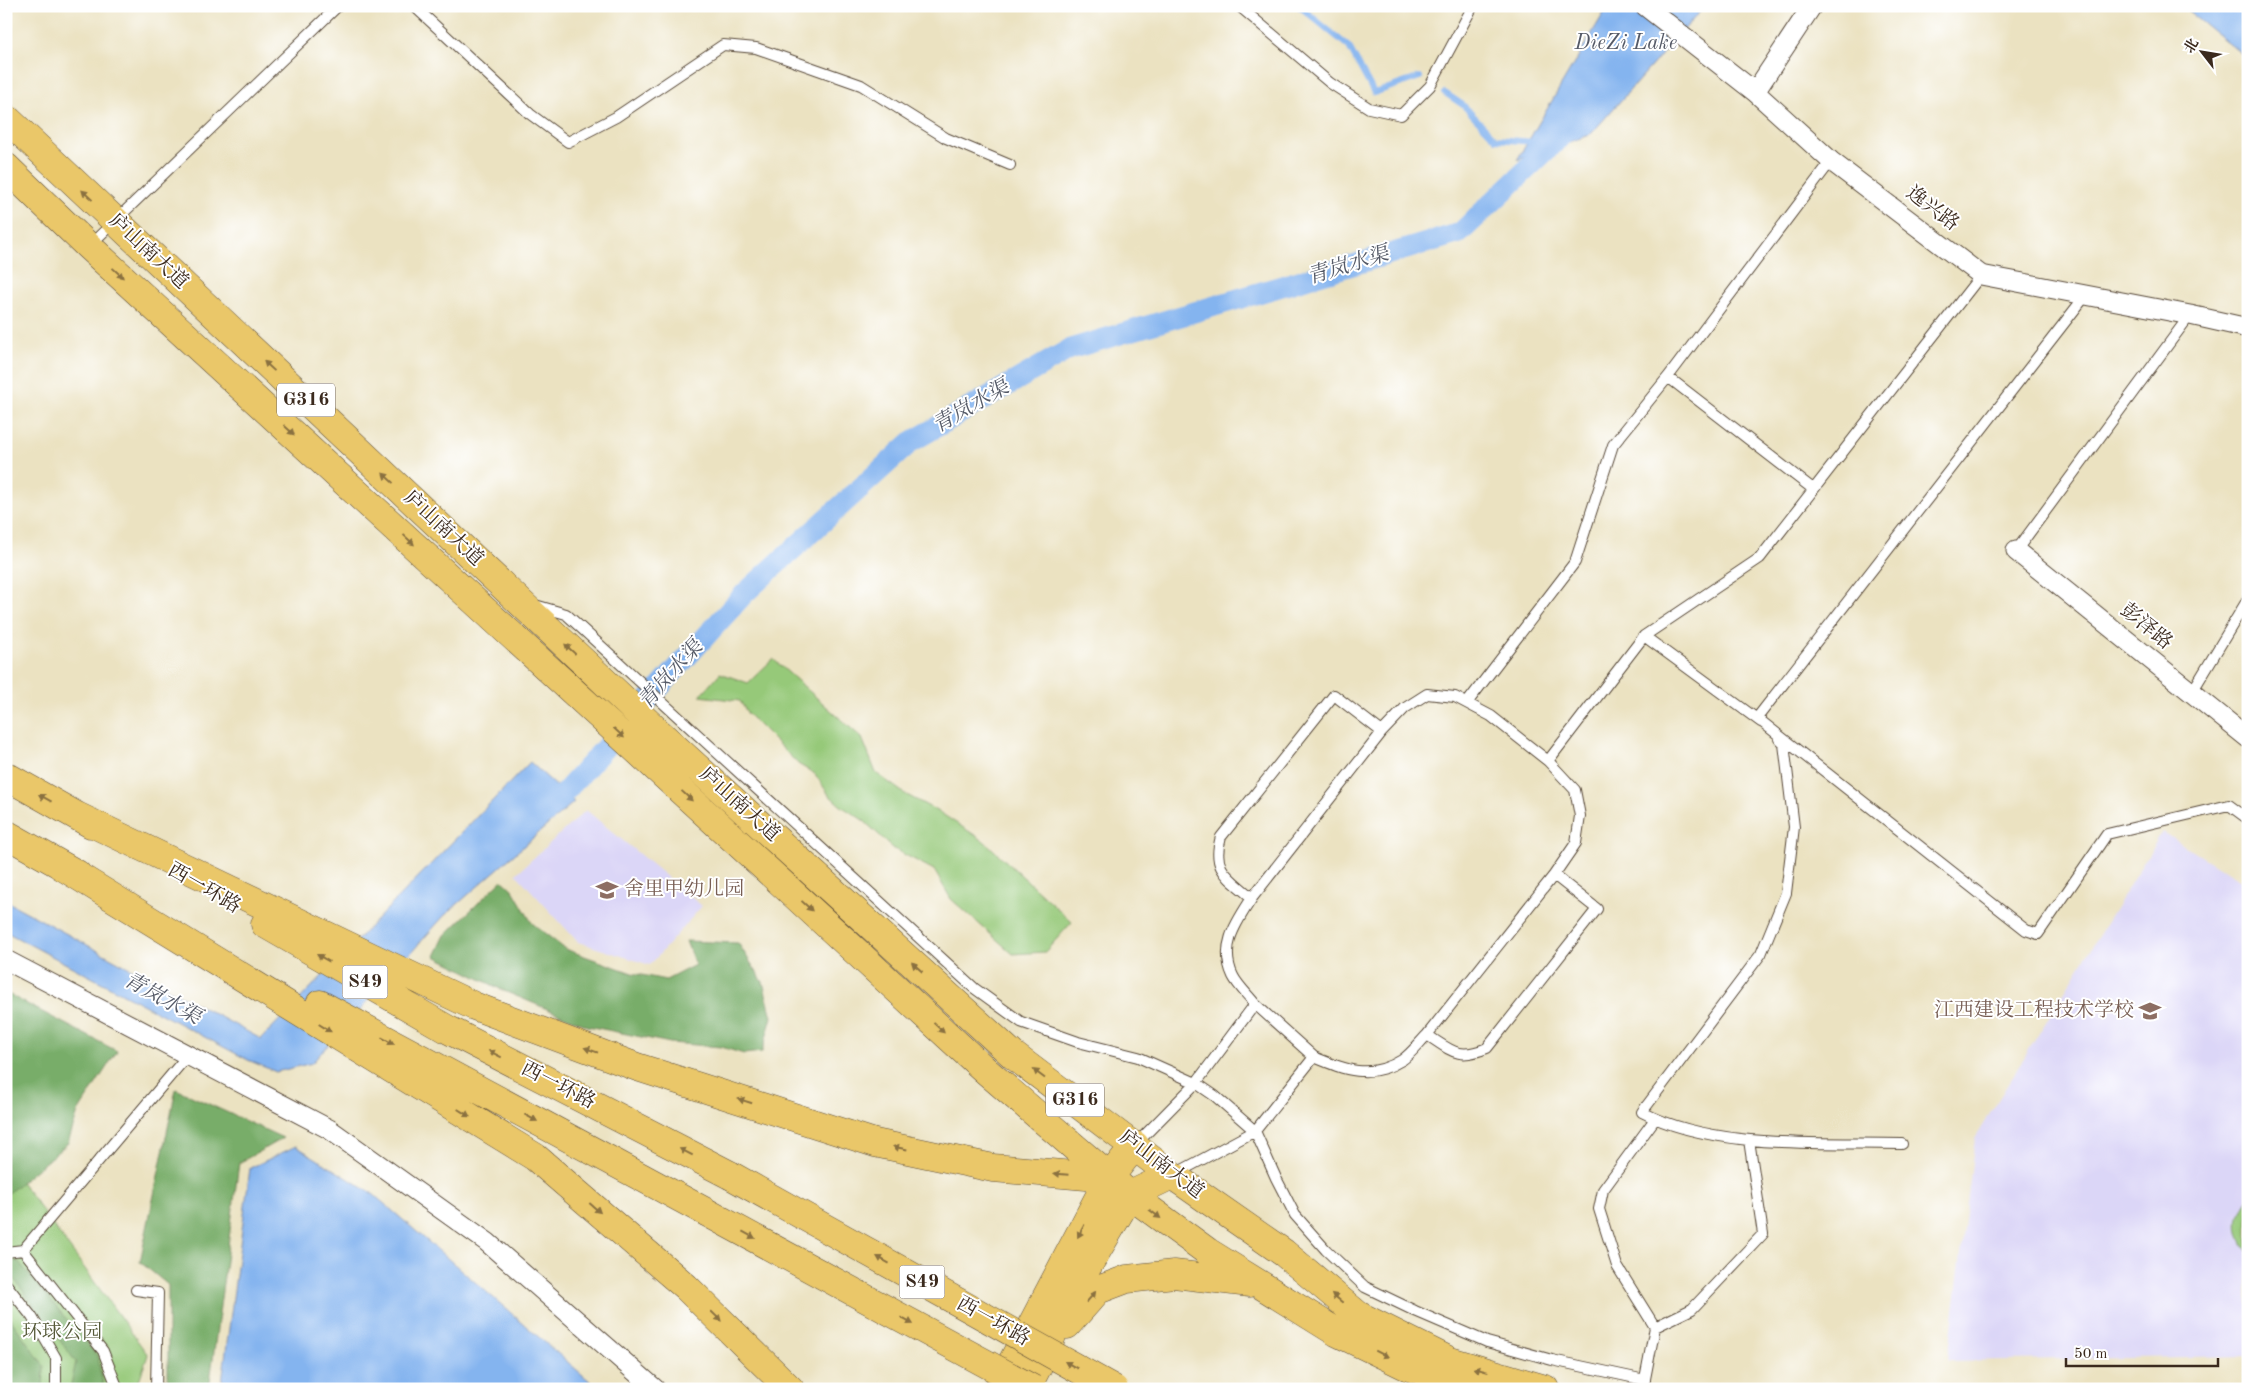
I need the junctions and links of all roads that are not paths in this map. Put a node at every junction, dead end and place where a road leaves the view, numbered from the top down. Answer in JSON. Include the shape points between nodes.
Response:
{"nodes":[{"id":1,"x":338,"y":6,"type":"edge"},
{"id":2,"x":414,"y":6,"type":"edge"},
{"id":3,"x":1238,"y":6,"type":"edge"},
{"id":4,"x":1473,"y":6,"type":"edge"},
{"id":5,"x":1645,"y":6,"type":"edge"},
{"id":6,"x":1812,"y":6,"type":"edge"},
{"id":7,"x":1755,"y":92,"type":"junction"},
{"id":8,"x":6,"y":118,"type":"edge"},
{"id":9,"x":1831,"y":161,"type":"junction"},
{"id":10,"x":1010,"y":165,"type":"dead end"},
{"id":11,"x":6,"y":167,"type":"edge"},
{"id":12,"x":6,"y":181,"type":"edge"},
{"id":13,"x":115,"y":221,"type":"junction"},
{"id":14,"x":79,"y":238,"type":"junction"},
{"id":15,"x":1981,"y":276,"type":"junction"},
{"id":16,"x":2086,"y":295,"type":"junction"},
{"id":17,"x":2190,"y":315,"type":"junction"},
{"id":18,"x":2248,"y":328,"type":"edge"},
{"id":19,"x":1668,"y":377,"type":"junction"},
{"id":20,"x":1813,"y":489,"type":"junction"},
{"id":21,"x":2016,"y":551,"type":"joint"},
{"id":22,"x":2248,"y":599,"type":"edge"},
{"id":23,"x":1644,"y":636,"type":"junction"},
{"id":24,"x":613,"y":673,"type":"junction"},
{"id":25,"x":2192,"y":692,"type":"junction"},
{"id":26,"x":1467,"y":703,"type":"junction"},
{"id":27,"x":1756,"y":718,"type":"junction"},
{"id":28,"x":1382,"y":732,"type":"junction"},
{"id":29,"x":2248,"y":738,"type":"edge"},
{"id":30,"x":1548,"y":761,"type":"junction"},
{"id":31,"x":6,"y":776,"type":"edge"},
{"id":32,"x":75,"y":815,"type":"junction"},
{"id":33,"x":2248,"y":818,"type":"edge"},
{"id":34,"x":6,"y":834,"type":"edge"},
{"id":35,"x":60,"y":865,"type":"junction"},
{"id":36,"x":1554,"y":875,"type":"junction"},
{"id":37,"x":1252,"y":898,"type":"junction"},
{"id":38,"x":6,"y":960,"type":"edge"},
{"id":39,"x":1255,"y":1004,"type":"junction"},
{"id":40,"x":1427,"y":1035,"type":"junction"},
{"id":41,"x":1314,"y":1057,"type":"junction"},
{"id":42,"x":183,"y":1060,"type":"junction"},
{"id":43,"x":1196,"y":1082,"type":"junction"},
{"id":44,"x":1655,"y":1119,"type":"junction"},
{"id":45,"x":1255,"y":1131,"type":"junction"},
{"id":46,"x":1749,"y":1140,"type":"junction"},
{"id":47,"x":1902,"y":1144,"type":"dead end"},
{"id":48,"x":1135,"y":1146,"type":"junction"},
{"id":49,"x":1172,"y":1176,"type":"junction"},
{"id":50,"x":1109,"y":1178,"type":"junction"},
{"id":51,"x":1130,"y":1195,"type":"junction"},
{"id":52,"x":23,"y":1250,"type":"junction"},
{"id":53,"x":6,"y":1252,"type":"edge"},
{"id":54,"x":1257,"y":1283,"type":"junction"},
{"id":55,"x":6,"y":1284,"type":"edge"},
{"id":56,"x":136,"y":1290,"type":"dead end"},
{"id":57,"x":1655,"y":1327,"type":"junction"},
{"id":58,"x":1048,"y":1347,"type":"junction"},
{"id":59,"x":1644,"y":1384,"type":"edge"},
{"id":60,"x":56,"y":1389,"type":"edge"},
{"id":61,"x":118,"y":1389,"type":"edge"},
{"id":62,"x":156,"y":1389,"type":"edge"},
{"id":63,"x":655,"y":1389,"type":"edge"},
{"id":64,"x":790,"y":1389,"type":"edge"},
{"id":65,"x":998,"y":1389,"type":"edge"},
{"id":66,"x":1026,"y":1389,"type":"edge"},
{"id":67,"x":1033,"y":1389,"type":"edge"},
{"id":68,"x":1114,"y":1389,"type":"edge"},
{"id":69,"x":1474,"y":1389,"type":"edge"},
{"id":70,"x":1545,"y":1389,"type":"edge"}],
"edges":[{"from":1,"to":13,"type":"lane"},
{"from":2,"to":10,"type":"lane","via":[[530,114],[568,142],[616,117],[723,45],[756,48],[861,86],[946,138]]},
{"from":3,"to":4,"type":"lane","via":[[1330,83],[1368,108],[1402,115],[1431,84]]},
{"from":5,"to":7,"type":"street","name":"逸兴路"},
{"from":6,"to":7,"type":"street"},
{"from":7,"to":9,"type":"street","name":"逸兴路"},
{"from":13,"to":8,"type":"highway","name":"庐山南大道","number":"G316","one_way":true},
{"from":9,"to":15,"type":"street","name":"逸兴路"},
{"from":9,"to":19,"type":"lane"},
{"from":11,"to":14,"type":"highway","name":"庐山南大道","number":"G316"},
{"from":12,"to":14,"type":"lane"},
{"from":13,"to":14,"type":"lane"},
{"from":24,"to":13,"type":"highway","name":"庐山南大道","number":"G316","one_way":true,"via":[[517,599]]},
{"from":14,"to":50,"type":"highway","name":"庐山南大道","number":"G316","one_way":true,"via":[[985,1070]]},
{"from":15,"to":16,"type":"street","name":"逸兴路"},
{"from":15,"to":20,"type":"lane"},
{"from":16,"to":17,"type":"street","name":"逸兴路"},
{"from":16,"to":27,"type":"lane"},
{"from":17,"to":18,"type":"street","name":"逸兴路"},
{"from":17,"to":21,"type":"lane"},
{"from":19,"to":20,"type":"lane"},
{"from":19,"to":26,"type":"lane","via":[[1613,445],[1575,562]]},
{"from":20,"to":23,"type":"lane","via":[[1760,558]]},
{"from":21,"to":25,"type":"street","name":"彭泽路"},
{"from":22,"to":25,"type":"lane"},
{"from":23,"to":27,"type":"lane"},
{"from":23,"to":30,"type":"lane"},
{"from":24,"to":43,"type":"lane","via":[[686,725],[974,988],[1021,1022],[1078,1042],[1138,1056]]},
{"from":48,"to":24,"type":"highway","name":"庐山南大道","number":"G316","one_way":true,"via":[[1013,1055],[658,731]]},
{"from":25,"to":29,"type":"street","name":"彭泽路"},
{"from":26,"to":28,"type":"lane","via":[[1456,697],[1427,694],[1405,708]]},
{"from":26,"to":30,"type":"lane","via":[[1491,716]]},
{"from":27,"to":33,"type":"lane","via":[[2026,930],[2038,934],[2107,834],[2229,805]]},
{"from":27,"to":44,"type":"lane","via":[[1784,744],[1794,826],[1786,893],[1761,954],[1642,1112]]},
{"from":28,"to":37,"type":"lane"},
{"from":28,"to":37,"type":"lane","via":[[1334,695],[1221,837],[1216,852],[1220,869]]},
{"from":30,"to":36,"type":"lane","via":[[1575,790],[1580,816],[1576,843]]},
{"from":32,"to":31,"type":"highway","name":"西一环路","number":"S49","one_way":true},
{"from":50,"to":32,"type":"highway","one_way":true,"via":[[993,1168],[875,1143],[637,1067],[474,1006]]},
{"from":68,"to":32,"type":"highway","name":"西一环路","number":"S49","one_way":true,"bridge":true,"via":[[730,1175],[447,1029]]},
{"from":34,"to":35,"type":"highway","name":"西一环路","number":"S49"},
{"from":35,"to":64,"type":"highway","one_way":true,"via":[[535,1157],[686,1287]]},
{"from":35,"to":67,"type":"highway","name":"西一环路","number":"S49","one_way":true,"bridge":true},
{"from":36,"to":40,"type":"lane"},
{"from":36,"to":40,"type":"lane","via":[[1598,909],[1487,1048],[1470,1055],[1455,1053]]},
{"from":37,"to":39,"type":"lane","via":[[1235,925],[1226,953],[1234,977]]},
{"from":38,"to":42,"type":"street"},
{"from":39,"to":41,"type":"lane"},
{"from":39,"to":43,"type":"lane"},
{"from":40,"to":41,"type":"lane","via":[[1403,1060],[1378,1071],[1348,1071]]},
{"from":41,"to":45,"type":"lane"},
{"from":42,"to":52,"type":"lane"},
{"from":42,"to":63,"type":"street","via":[[329,1129],[487,1242]]},
{"from":43,"to":45,"type":"lane"},
{"from":43,"to":48,"type":"lane"},
{"from":44,"to":46,"type":"lane","via":[[1697,1131]]},
{"from":44,"to":57,"type":"lane","via":[[1603,1190],[1599,1209],[1617,1266]]},
{"from":45,"to":49,"type":"lane"},
{"from":45,"to":59,"type":"lane","via":[[1295,1215],[1365,1287],[1487,1342]]},
{"from":46,"to":47,"type":"lane"},
{"from":46,"to":57,"type":"lane","via":[[1763,1234],[1692,1309]]},
{"from":48,"to":49,"type":"highway","name":"庐山南大道","number":"G316"},
{"from":48,"to":50,"type":"highway"},
{"from":49,"to":51,"type":"highway"},
{"from":70,"to":49,"type":"highway","name":"庐山南大道","number":"G316","one_way":true,"via":[[1450,1361],[1358,1315],[1284,1253]]},
{"from":50,"to":51,"type":"highway","name":"庐山南大道","number":"G316"},
{"from":50,"to":65,"type":"highway","one_way":true},
{"from":51,"to":54,"type":"highway","name":"庐山南大道","number":"G316","one_way":true},
{"from":51,"to":58,"type":"highway","via":[[1060,1313]]},
{"from":52,"to":53,"type":"lane"},
{"from":52,"to":61,"type":"lane","via":[[103,1351]]},
{"from":58,"to":54,"type":"highway","one_way":true,"via":[[1098,1290],[1127,1279],[1174,1274]]},
{"from":54,"to":69,"type":"highway","name":"庐山南大道","number":"G316","one_way":true,"via":[[1346,1338],[1406,1366]]},
{"from":55,"to":60,"type":"lane","via":[[32,1317],[56,1358]]},
{"from":56,"to":62,"type":"lane","via":[[158,1293]]},
{"from":57,"to":59,"type":"lane"},
{"from":58,"to":66,"type":"highway"}]}
